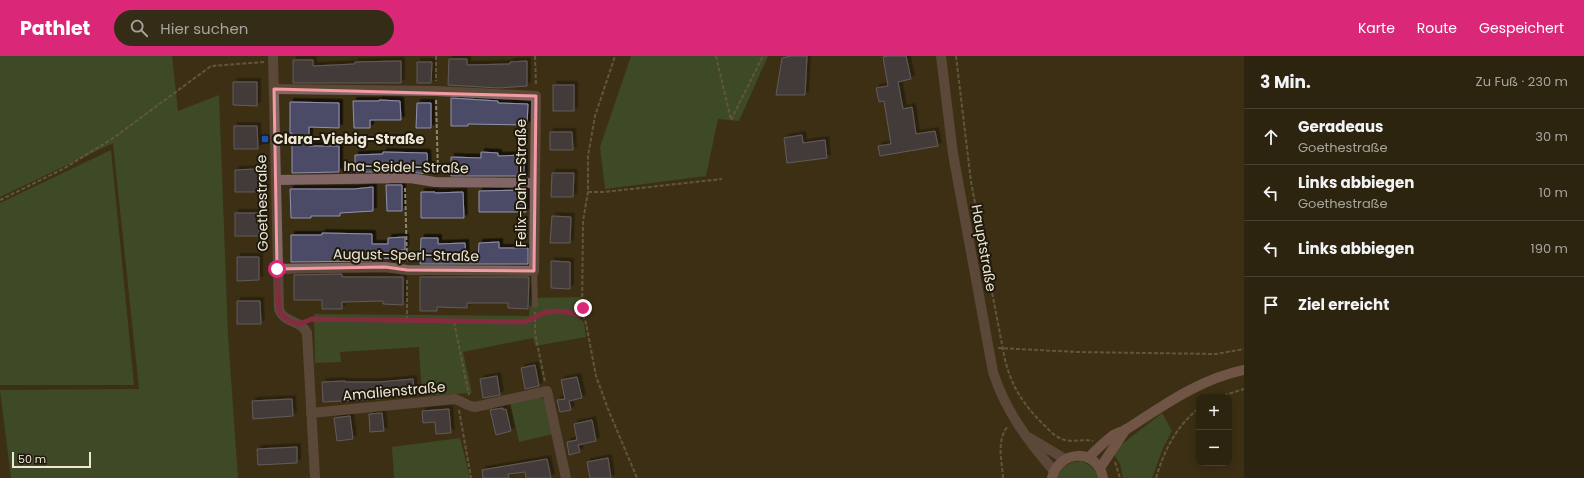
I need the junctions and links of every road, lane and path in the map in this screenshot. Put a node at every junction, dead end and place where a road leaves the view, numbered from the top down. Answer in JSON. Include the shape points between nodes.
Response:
{"nodes":[{"id":1,"x":436,"y":56,"type":"edge"},
{"id":2,"x":535,"y":56,"type":"edge"},
{"id":3,"x":615,"y":56,"type":"edge"},
{"id":4,"x":716,"y":56,"type":"edge"},
{"id":5,"x":763,"y":56,"type":"edge"},
{"id":6,"x":941,"y":56,"type":"edge"},
{"id":7,"x":956,"y":56,"type":"edge"},
{"id":8,"x":273,"y":59,"type":"edge"},
{"id":9,"x":274,"y":89,"type":"junction"},
{"id":10,"x":436,"y":92,"type":"junction"},
{"id":11,"x":536,"y":96,"type":"junction"},
{"id":12,"x":405,"y":178,"type":"junction"},
{"id":13,"x":722,"y":179,"type":"dead end"},
{"id":14,"x":276,"y":180,"type":"junction"},
{"id":15,"x":435,"y":182,"type":"junction"},
{"id":16,"x":535,"y":183,"type":"junction"},
{"id":17,"x":588,"y":192,"type":"junction"},
{"id":18,"x":0,"y":200,"type":"edge"},
{"id":19,"x":277,"y":269,"type":"junction"},
{"id":20,"x":407,"y":270,"type":"junction"},
{"id":21,"x":534,"y":271,"type":"junction"},
{"id":22,"x":535,"y":305,"type":"dead end"},
{"id":23,"x":582,"y":315,"type":"junction"},
{"id":24,"x":535,"y":319,"type":"junction"},
{"id":25,"x":406,"y":320,"type":"junction"},
{"id":26,"x":454,"y":322,"type":"junction"},
{"id":27,"x":299,"y":324,"type":"junction"},
{"id":28,"x":1003,"y":348,"type":"junction"},
{"id":29,"x":1244,"y":349,"type":"edge"},
{"id":30,"x":1244,"y":370,"type":"edge"},
{"id":31,"x":1244,"y":389,"type":"edge"},
{"id":32,"x":547,"y":391,"type":"junction"},
{"id":33,"x":1228,"y":394,"type":"edge"},
{"id":34,"x":465,"y":403,"type":"junction"},
{"id":35,"x":1196,"y":411,"type":"edge"},
{"id":36,"x":311,"y":413,"type":"junction"},
{"id":37,"x":1015,"y":421,"type":"junction"},
{"id":38,"x":1126,"y":430,"type":"junction"},
{"id":39,"x":1026,"y":436,"type":"junction"},
{"id":40,"x":1102,"y":445,"type":"junction"},
{"id":41,"x":1110,"y":454,"type":"junction"},
{"id":42,"x":1065,"y":458,"type":"junction"},
{"id":43,"x":1088,"y":458,"type":"junction"},
{"id":44,"x":1100,"y":468,"type":"junction"},
{"id":45,"x":1053,"y":474,"type":"edge"},
{"id":46,"x":315,"y":478,"type":"edge"},
{"id":47,"x":471,"y":478,"type":"edge"},
{"id":48,"x":566,"y":478,"type":"edge"},
{"id":49,"x":637,"y":478,"type":"edge"},
{"id":50,"x":1003,"y":478,"type":"edge"},
{"id":51,"x":1103,"y":478,"type":"edge"},
{"id":52,"x":1120,"y":478,"type":"edge"},
{"id":53,"x":1156,"y":478,"type":"edge"}],
"edges":[{"from":1,"to":10,"type":"path"},
{"from":2,"to":11,"type":"path"},
{"from":3,"to":17,"type":"path","via":[[592,131],[588,156]]},
{"from":4,"to":5,"type":"path","via":[[731,120]]},
{"from":6,"to":37,"type":"street","name":"Hauptstraße","via":[[953,154],[988,348],[998,388]]},
{"from":7,"to":28,"type":"path","via":[[971,182]]},
{"from":8,"to":9,"type":"street","name":"Goethestraße"},
{"from":8,"to":18,"type":"path","via":[[211,66],[112,139],[64,169]]},
{"from":9,"to":10,"type":"street"},
{"from":9,"to":14,"type":"street","name":"Goethestraße"},
{"from":10,"to":11,"type":"street"},
{"from":10,"to":15,"type":"path","via":[[438,173]]},
{"from":11,"to":16,"type":"street","name":"Felix-Dahn-Straße"},
{"from":12,"to":14,"type":"street","name":"Ina-Seidel-Straße"},
{"from":12,"to":15,"type":"street","name":"Ina-Seidel-Straße"},
{"from":12,"to":20,"type":"path"},
{"from":13,"to":17,"type":"path"},
{"from":14,"to":19,"type":"street","name":"Goethestraße"},
{"from":15,"to":16,"type":"street","name":"Ina-Seidel-Straße"},
{"from":16,"to":21,"type":"street","name":"Felix-Dahn-Straße"},
{"from":17,"to":23,"type":"path","via":[[583,221]]},
{"from":19,"to":20,"type":"street","name":"August-Sperl-Straße","via":[[385,267]]},
{"from":19,"to":27,"type":"street","name":"Goethestraße","via":[[280,313],[288,320]]},
{"from":20,"to":21,"type":"street","name":"August-Sperl-Straße"},
{"from":20,"to":25,"type":"path"},
{"from":21,"to":22,"type":"lane"},
{"from":23,"to":24,"type":"path","via":[[553,311],[540,314]]},
{"from":23,"to":49,"type":"path","via":[[586,323],[596,376]]},
{"from":24,"to":26,"type":"path","via":[[524,322]]},
{"from":24,"to":32,"type":"path","via":[[535,333]]},
{"from":25,"to":26,"type":"path"},
{"from":25,"to":27,"type":"path","via":[[312,319]]},
{"from":26,"to":34,"type":"path","via":[[469,393]]},
{"from":27,"to":36,"type":"street","via":[[307,335]]},
{"from":28,"to":29,"type":"path","via":[[1216,354]]},
{"from":28,"to":40,"type":"path","via":[[1010,378],[1017,393],[1049,430],[1063,440],[1084,439]]},
{"from":30,"to":38,"type":"main road","via":[[1204,383],[1169,401]]},
{"from":31,"to":33,"type":"path"},
{"from":32,"to":34,"type":"street","name":"Amalienstraße","via":[[475,407]]},
{"from":32,"to":48,"type":"street"},
{"from":34,"to":36,"type":"street","name":"Amalienstraße","via":[[455,399]]},
{"from":34,"to":47,"type":"path","via":[[459,414]]},
{"from":35,"to":53,"type":"path","via":[[1181,426],[1168,445]]},
{"from":36,"to":46,"type":"street"},
{"from":37,"to":39,"type":"street","name":"Hauptstraße"},
{"from":37,"to":50,"type":"path","via":[[1001,437]]},
{"from":38,"to":40,"type":"main road","via":[[1112,436]]},
{"from":38,"to":41,"type":"main road"},
{"from":39,"to":42,"type":"street","name":"Hauptstraße"},
{"from":39,"to":45,"type":"street","name":"Hauptstraße"},
{"from":40,"to":43,"type":"main road"},
{"from":41,"to":44,"type":"main road"},
{"from":41,"to":52,"type":"path","via":[[1117,465]]},
{"from":42,"to":43,"type":"main road"},
{"from":42,"to":45,"type":"main road"},
{"from":43,"to":44,"type":"main road"},
{"from":44,"to":51,"type":"main road"}]}
